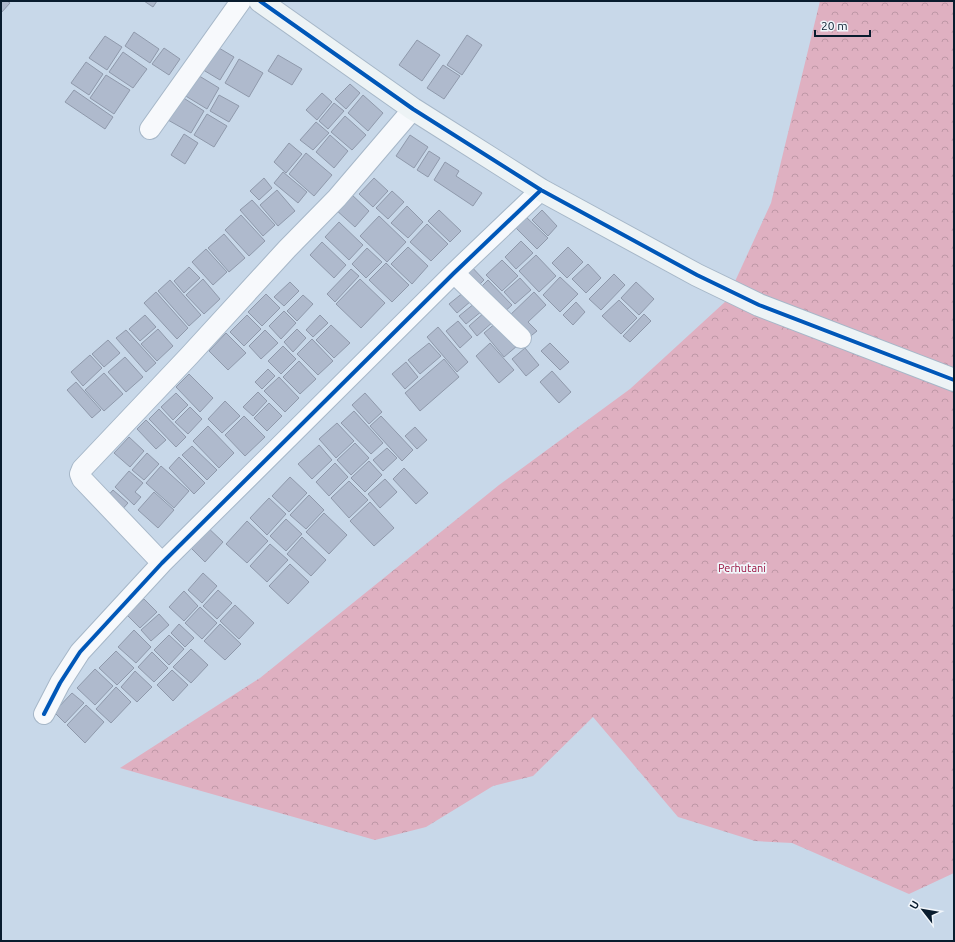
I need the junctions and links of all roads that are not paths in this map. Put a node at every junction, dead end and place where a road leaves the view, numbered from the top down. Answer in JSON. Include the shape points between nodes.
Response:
{"nodes":[{"id":1,"x":242,"y":1,"type":"edge"},
{"id":2,"x":260,"y":1,"type":"edge"},
{"id":3,"x":413,"y":109,"type":"junction"},
{"id":4,"x":150,"y":129,"type":"dead end"},
{"id":5,"x":541,"y":190,"type":"junction"},
{"id":6,"x":454,"y":272,"type":"junction"},
{"id":7,"x":521,"y":338,"type":"dead end"},
{"id":8,"x":954,"y":380,"type":"edge"},
{"id":9,"x":162,"y":563,"type":"junction"},
{"id":10,"x":44,"y":714,"type":"dead end"}],
"edges":[{"from":1,"to":4,"type":"street"},
{"from":2,"to":3,"type":"street"},
{"from":3,"to":5,"type":"street"},
{"from":3,"to":9,"type":"street","via":[[337,198],[82,469],[82,479]]},
{"from":5,"to":6,"type":"street"},
{"from":5,"to":8,"type":"street","via":[[697,275],[759,305]]},
{"from":6,"to":7,"type":"street"},
{"from":6,"to":9,"type":"street"},
{"from":9,"to":10,"type":"street","via":[[80,652]]}]}
